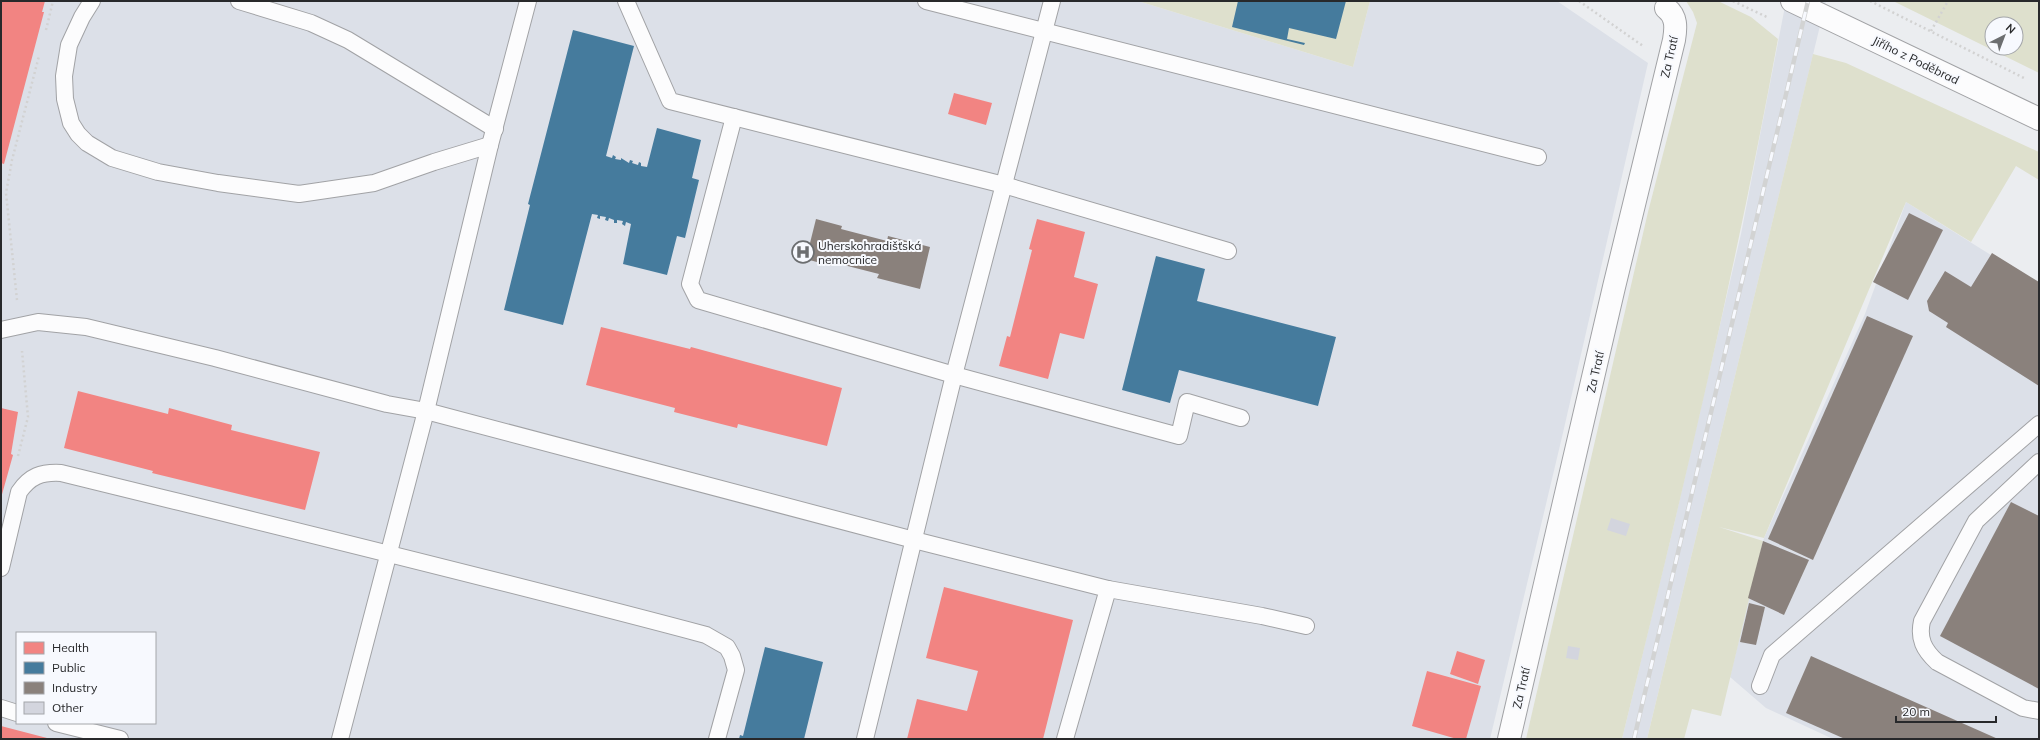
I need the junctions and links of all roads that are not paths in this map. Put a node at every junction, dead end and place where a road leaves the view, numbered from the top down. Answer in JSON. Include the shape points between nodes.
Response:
{"nodes":[{"id":1,"x":92,"y":1,"type":"edge"},
{"id":2,"x":239,"y":1,"type":"edge"},
{"id":3,"x":528,"y":1,"type":"edge"},
{"id":4,"x":626,"y":1,"type":"edge"},
{"id":5,"x":926,"y":1,"type":"edge"},
{"id":6,"x":1052,"y":1,"type":"edge"},
{"id":7,"x":1792,"y":1,"type":"edge"},
{"id":8,"x":1666,"y":8,"type":"dead end"},
{"id":9,"x":1044,"y":32,"type":"junction"},
{"id":10,"x":734,"y":117,"type":"junction"},
{"id":11,"x":2039,"y":119,"type":"edge"},
{"id":12,"x":495,"y":129,"type":"junction"},
{"id":13,"x":490,"y":145,"type":"junction"},
{"id":14,"x":1538,"y":158,"type":"dead end"},
{"id":15,"x":1004,"y":184,"type":"junction"},
{"id":16,"x":1228,"y":251,"type":"dead end"},
{"id":17,"x":1,"y":330,"type":"edge"},
{"id":18,"x":954,"y":376,"type":"junction"},
{"id":19,"x":426,"y":412,"type":"junction"},
{"id":20,"x":1241,"y":418,"type":"dead end"},
{"id":21,"x":2039,"y":424,"type":"edge"},
{"id":22,"x":2039,"y":462,"type":"edge"},
{"id":23,"x":914,"y":540,"type":"junction"},
{"id":24,"x":389,"y":554,"type":"junction"},
{"id":25,"x":1,"y":568,"type":"edge"},
{"id":26,"x":1108,"y":589,"type":"junction"},
{"id":27,"x":1306,"y":626,"type":"dead end"},
{"id":28,"x":1760,"y":686,"type":"dead end"},
{"id":29,"x":1,"y":708,"type":"edge"},
{"id":30,"x":2039,"y":711,"type":"edge"},
{"id":31,"x":16,"y":713,"type":"edge"},
{"id":32,"x":60,"y":724,"type":"edge"},
{"id":33,"x":120,"y":739,"type":"edge"},
{"id":34,"x":340,"y":739,"type":"edge"},
{"id":35,"x":717,"y":739,"type":"edge"},
{"id":36,"x":865,"y":739,"type":"edge"},
{"id":37,"x":1065,"y":739,"type":"edge"},
{"id":38,"x":1509,"y":739,"type":"edge"}],
"edges":[{"from":1,"to":13,"type":"lane","via":[[69,45],[64,76],[65,99],[78,134],[87,143],[112,158],[158,172],[299,194],[374,183]]},
{"from":2,"to":12,"type":"lane","via":[[310,23],[348,40]]},
{"from":3,"to":12,"type":"lane"},
{"from":4,"to":10,"type":"lane","via":[[670,101]]},
{"from":5,"to":9,"type":"lane"},
{"from":6,"to":9,"type":"lane"},
{"from":7,"to":11,"type":"street","name":"Jiřího z Poděbrad"},
{"from":8,"to":38,"type":"street","name":"Za Tratí","via":[[1673,15],[1675,26],[1668,64]]},
{"from":9,"to":14,"type":"lane"},
{"from":9,"to":15,"type":"lane"},
{"from":10,"to":15,"type":"lane"},
{"from":10,"to":18,"type":"lane","via":[[690,284],[698,300]]},
{"from":12,"to":13,"type":"lane"},
{"from":13,"to":19,"type":"lane"},
{"from":15,"to":16,"type":"lane"},
{"from":15,"to":18,"type":"lane"},
{"from":17,"to":19,"type":"lane","via":[[38,322],[86,327]]},
{"from":18,"to":20,"type":"lane","via":[[1179,436],[1187,402]]},
{"from":18,"to":23,"type":"lane"},
{"from":19,"to":23,"type":"lane"},
{"from":19,"to":24,"type":"lane"},
{"from":21,"to":28,"type":"lane","via":[[1772,655]]},
{"from":22,"to":30,"type":"lane","via":[[1976,521],[1922,620],[1920,630],[1921,641],[1937,662],[2023,708]]},
{"from":23,"to":26,"type":"lane"},
{"from":23,"to":36,"type":"lane"},
{"from":24,"to":25,"type":"lane","via":[[48,472],[26,482],[19,492]]},
{"from":24,"to":34,"type":"lane"},
{"from":24,"to":35,"type":"lane","via":[[522,586],[718,640],[732,656],[736,670]]},
{"from":26,"to":27,"type":"lane"},
{"from":26,"to":37,"type":"lane"},
{"from":29,"to":31,"type":"lane"},
{"from":32,"to":33,"type":"lane"}]}
